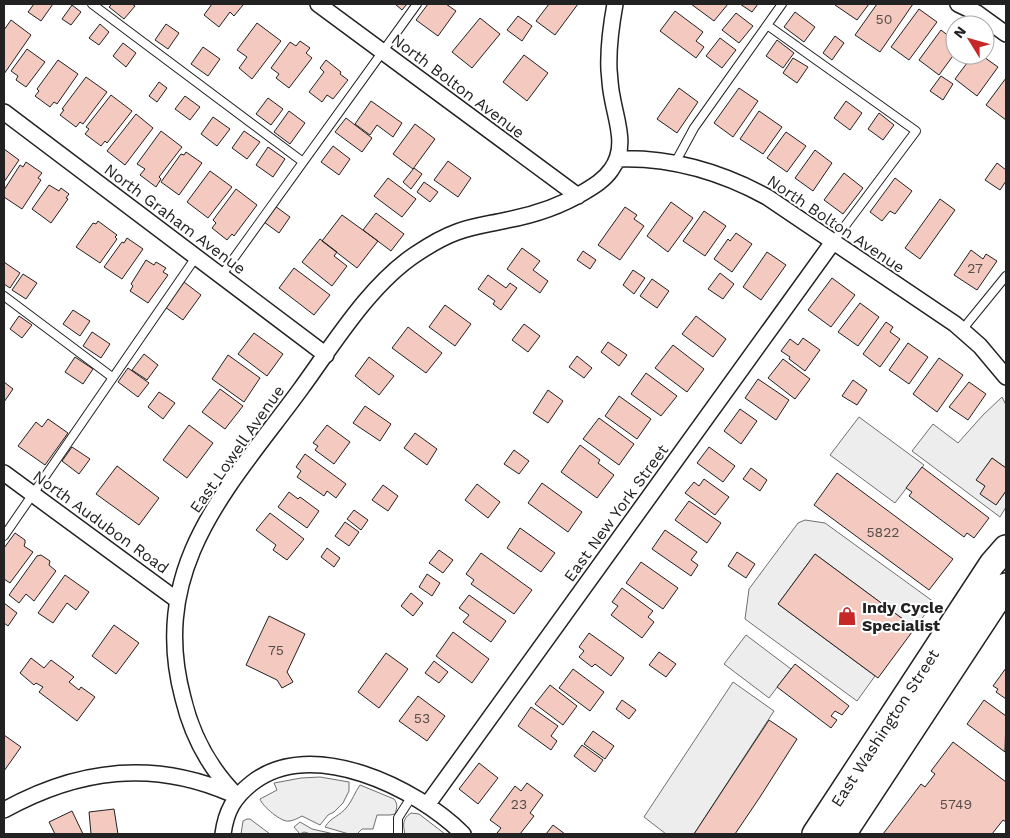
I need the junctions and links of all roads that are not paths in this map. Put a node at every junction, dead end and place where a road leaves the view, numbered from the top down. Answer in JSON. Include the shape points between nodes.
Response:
{"nodes":[{"id":1,"x":92,"y":4,"type":"edge"},
{"id":2,"x":318,"y":4,"type":"edge"},
{"id":3,"x":417,"y":4,"type":"edge"},
{"id":4,"x":615,"y":4,"type":"edge"},
{"id":5,"x":782,"y":4,"type":"edge"},
{"id":6,"x":967,"y":6,"type":"edge"},
{"id":7,"x":767,"y":25,"type":"junction"},
{"id":8,"x":1006,"y":34,"type":"edge"},
{"id":9,"x":382,"y":51,"type":"junction"},
{"id":10,"x":4,"y":112,"type":"edge"},
{"id":11,"x":618,"y":159,"type":"junction"},
{"id":12,"x":303,"y":162,"type":"junction"},
{"id":13,"x":675,"y":164,"type":"junction"},
{"id":14,"x":578,"y":196,"type":"junction"},
{"id":15,"x":833,"y":242,"type":"junction"},
{"id":16,"x":196,"y":257,"type":"junction"},
{"id":17,"x":222,"y":276,"type":"junction"},
{"id":18,"x":1006,"y":276,"type":"edge"},
{"id":19,"x":4,"y":296,"type":"edge"},
{"id":20,"x":962,"y":330,"type":"junction"},
{"id":21,"x":326,"y":354,"type":"junction"},
{"id":22,"x":1006,"y":377,"type":"edge"},
{"id":23,"x":112,"y":378,"type":"junction"},
{"id":24,"x":4,"y":473,"type":"edge"},
{"id":25,"x":32,"y":494,"type":"junction"},
{"id":26,"x":4,"y":536,"type":"edge"},
{"id":27,"x":1006,"y":548,"type":"edge"},
{"id":28,"x":1006,"y":586,"type":"edge"},
{"id":29,"x":177,"y":600,"type":"junction"},
{"id":30,"x":237,"y":796,"type":"junction"},
{"id":31,"x":412,"y":796,"type":"junction"},
{"id":32,"x":427,"y":805,"type":"junction"},
{"id":33,"x":4,"y":810,"type":"edge"},
{"id":34,"x":223,"y":834,"type":"edge"},
{"id":35,"x":398,"y":834,"type":"edge"},
{"id":36,"x":463,"y":834,"type":"edge"},
{"id":37,"x":815,"y":834,"type":"edge"},
{"id":38,"x":843,"y":834,"type":"edge"}],
"edges":[{"from":1,"to":12,"type":"lane"},
{"from":2,"to":9,"type":"street","name":"North Bolton Avenue"},
{"from":3,"to":9,"type":"lane"},
{"from":4,"to":11,"type":"street","via":[[609,53],[611,93],[621,138]]},
{"from":5,"to":7,"type":"lane"},
{"from":6,"to":8,"type":"street"},
{"from":7,"to":13,"type":"lane","via":[[694,128]]},
{"from":7,"to":15,"type":"lane","via":[[916,131]]},
{"from":9,"to":12,"type":"lane"},
{"from":9,"to":14,"type":"street","name":"North Bolton Avenue"},
{"from":10,"to":16,"type":"street","name":"North Graham Avenue"},
{"from":11,"to":13,"type":"street","name":"North Bolton Avenue"},
{"from":11,"to":14,"type":"street","name":"East Lowell Avenue","via":[[602,180]]},
{"from":12,"to":17,"type":"lane"},
{"from":13,"to":15,"type":"street","name":"North Bolton Avenue","via":[[699,168],[745,185]]},
{"from":14,"to":21,"type":"street","name":"East Lowell Avenue","via":[[540,212],[454,233],[417,253],[375,290]]},
{"from":15,"to":20,"type":"street","name":"North Bolton Avenue"},
{"from":15,"to":32,"type":"street","name":"East New York Street"},
{"from":16,"to":17,"type":"street","name":"North Graham Avenue"},
{"from":16,"to":23,"type":"lane"},
{"from":17,"to":21,"type":"street","name":"North Graham Avenue"},
{"from":18,"to":20,"type":"lane"},
{"from":19,"to":23,"type":"lane"},
{"from":20,"to":22,"type":"street","name":"North Bolton Avenue"},
{"from":21,"to":29,"type":"street","name":"East Lowell Avenue","via":[[208,517],[191,553]]},
{"from":23,"to":25,"type":"lane"},
{"from":24,"to":25,"type":"street","name":"North Audubon Road"},
{"from":25,"to":26,"type":"lane"},
{"from":25,"to":29,"type":"street","name":"North Audubon Road"},
{"from":27,"to":37,"type":"main road","name":"East Washington Street","via":[[992,564]]},
{"from":28,"to":38,"type":"main road","name":"East Washington Street"},
{"from":29,"to":30,"type":"street","name":"East Lowell Avenue","via":[[176,664],[186,710],[210,763]]},
{"from":30,"to":31,"type":"street","via":[[267,773],[307,765],[361,773]]},
{"from":30,"to":33,"type":"street","via":[[175,776],[120,773],[64,782]]},
{"from":30,"to":34,"type":"street","via":[[227,814]]},
{"from":31,"to":32,"type":"street"},
{"from":31,"to":35,"type":"lane","via":[[398,818]]},
{"from":32,"to":36,"type":"street"}]}
